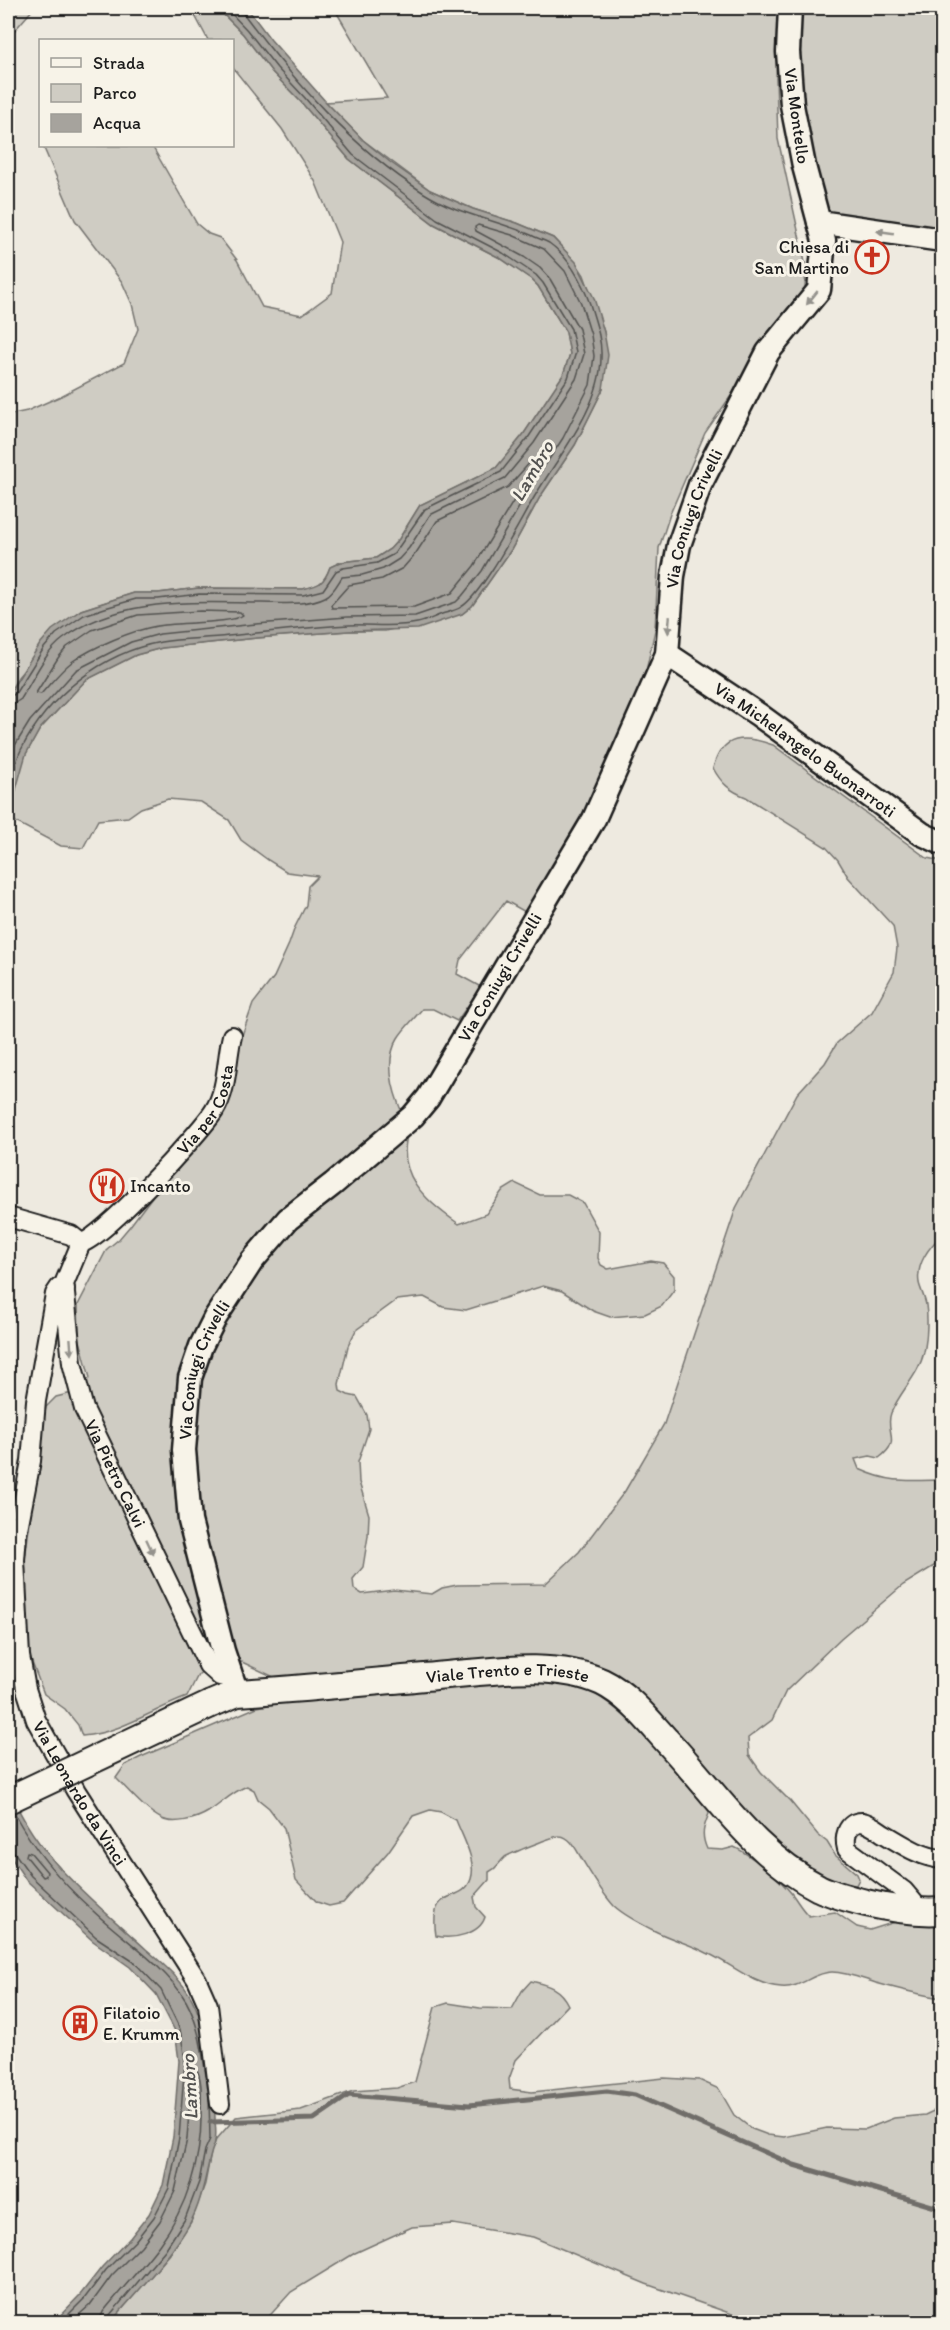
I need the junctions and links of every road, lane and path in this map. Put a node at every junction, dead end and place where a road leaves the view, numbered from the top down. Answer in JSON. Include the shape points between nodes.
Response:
{"nodes":[{"id":1,"x":790,"y":8,"type":"edge"},
{"id":2,"x":819,"y":222,"type":"junction"},
{"id":3,"x":942,"y":240,"type":"edge"},
{"id":4,"x":667,"y":654,"type":"junction"},
{"id":5,"x":942,"y":843,"type":"edge"},
{"id":6,"x":232,"y":1036,"type":"dead end"},
{"id":7,"x":8,"y":1217,"type":"edge"},
{"id":8,"x":81,"y":1243,"type":"junction"},
{"id":9,"x":65,"y":1289,"type":"junction"},
{"id":10,"x":234,"y":1686,"type":"junction"},
{"id":11,"x":8,"y":1800,"type":"edge"},
{"id":12,"x":942,"y":1859,"type":"edge"},
{"id":13,"x":932,"y":1911,"type":"edge"},
{"id":14,"x":220,"y":2104,"type":"dead end"}],
"edges":[{"from":1,"to":2,"type":"street","name":"Via Montello","via":[[792,105]]},
{"from":3,"to":2,"type":"street","one_way":true},
{"from":2,"to":4,"type":"street","name":"Via Coniugi Crivelli","one_way":true,"via":[[824,241],[819,290],[768,352],[710,463],[690,513],[679,545]]},
{"from":4,"to":5,"type":"street","name":"Via Michelangelo Buonarroti","via":[[759,715],[922,834]]},
{"from":4,"to":10,"type":"street","name":"Via Coniugi Crivelli","via":[[594,819],[428,1098],[413,1116],[288,1219],[252,1261],[201,1346],[190,1378],[184,1450],[190,1521]]},
{"from":6,"to":8,"type":"street","name":"Via per Costa","via":[[215,1110],[159,1176],[102,1231]]},
{"from":7,"to":8,"type":"street","via":[[71,1235]]},
{"from":8,"to":9,"type":"street","name":"Via Pietro Calvi"},
{"from":9,"to":10,"type":"street","name":"Via Pietro Calvi","one_way":true,"via":[[72,1364],[84,1409],[208,1665]]},
{"from":9,"to":14,"type":"street","name":"Via Leonardo da Vinci","via":[[59,1288],[55,1294],[17,1534],[20,1656],[26,1689],[36,1719],[76,1791],[193,1972],[208,2005]]},
{"from":10,"to":11,"type":"main road","name":"Viale Trento e Trieste","bridge":true,"via":[[211,1704]]},
{"from":10,"to":13,"type":"main road","name":"Viale Trento e Trieste","via":[[556,1670],[603,1682],[646,1718],[745,1832],[783,1866],[833,1894],[881,1906]]},
{"from":12,"to":13,"type":"street","via":[[911,1850],[864,1822],[847,1830],[844,1839],[847,1849]]}]}
